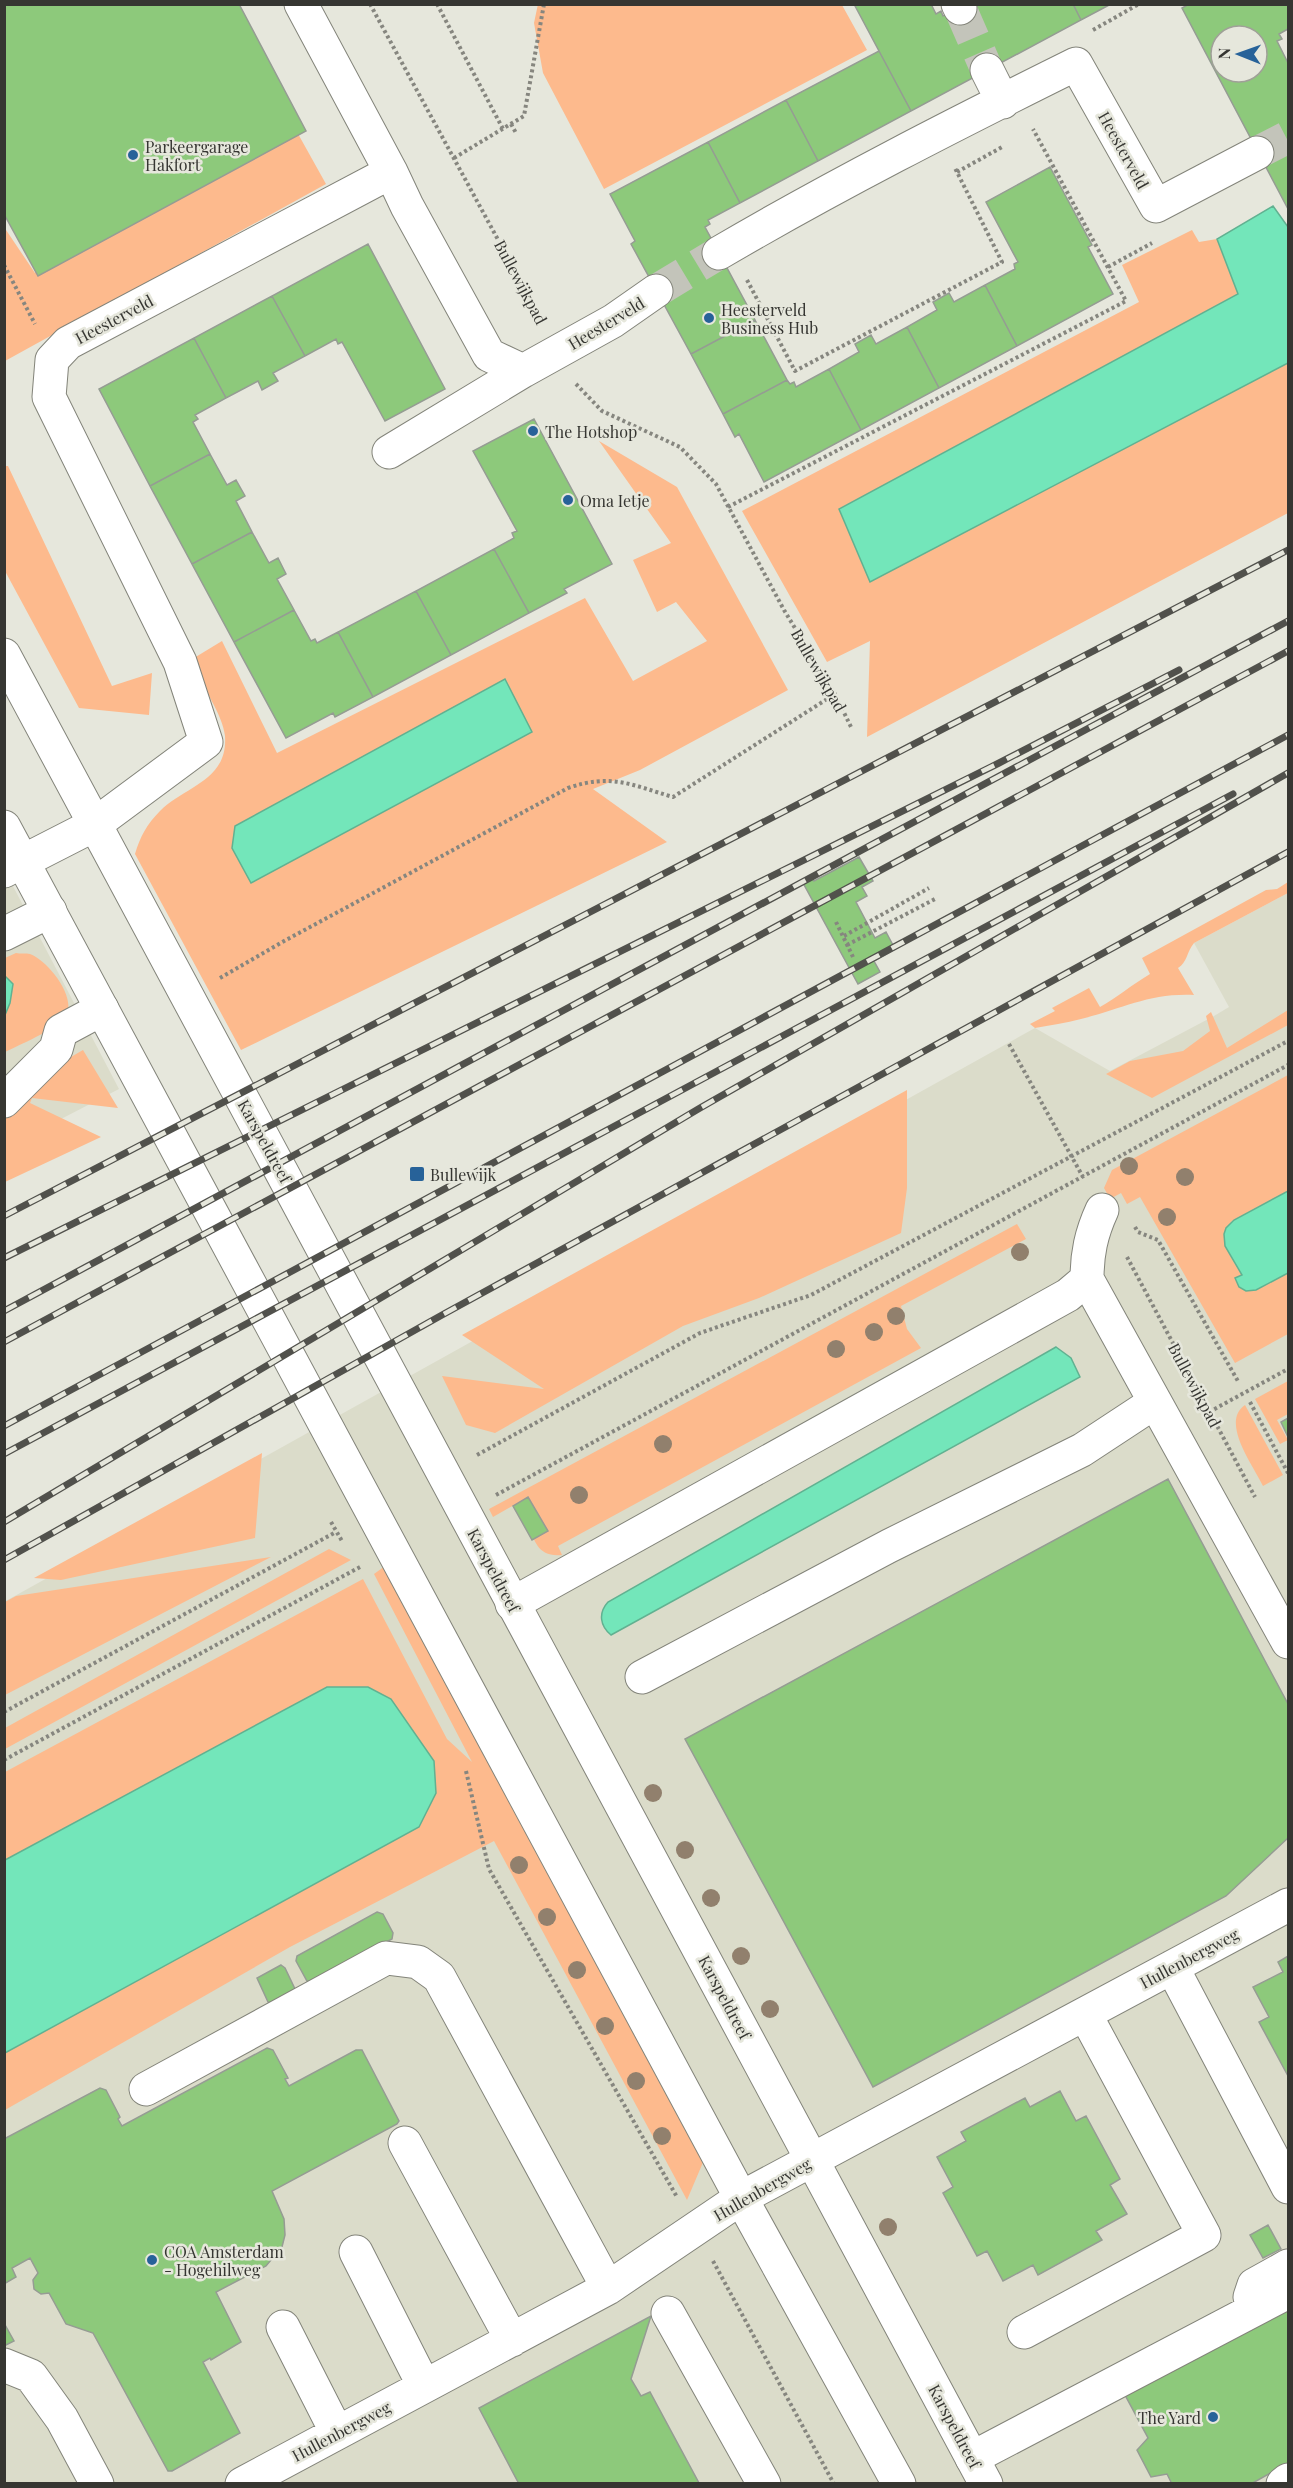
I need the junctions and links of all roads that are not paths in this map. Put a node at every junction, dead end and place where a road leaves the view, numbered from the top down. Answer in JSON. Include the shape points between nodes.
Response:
{"nodes":[{"id":1,"x":301,"y":4,"type":"edge"},
{"id":2,"x":987,"y":70,"type":"tunnel mouth"},
{"id":3,"x":1010,"y":98,"type":"junction"},
{"id":4,"x":1257,"y":153,"type":"tunnel mouth"},
{"id":5,"x":391,"y":172,"type":"junction"},
{"id":6,"x":724,"y":250,"type":"tunnel mouth"},
{"id":7,"x":656,"y":291,"type":"tunnel mouth"},
{"id":8,"x":523,"y":371,"type":"junction"},
{"id":9,"x":389,"y":452,"type":"dead end"},
{"id":10,"x":4,"y":656,"type":"edge"},
{"id":11,"x":94,"y":825,"type":"junction"},
{"id":12,"x":4,"y":827,"type":"edge"},
{"id":13,"x":14,"y":867,"type":"edge"},
{"id":14,"x":50,"y":911,"type":"junction"},
{"id":15,"x":4,"y":934,"type":"edge"},
{"id":16,"x":102,"y":1009,"type":"junction"},
{"id":17,"x":4,"y":1101,"type":"edge"},
{"id":18,"x":1102,"y":1210,"type":"road end"},
{"id":19,"x":1087,"y":1279,"type":"junction"},
{"id":20,"x":1155,"y":1402,"type":"junction"},
{"id":21,"x":512,"y":1604,"type":"junction"},
{"id":22,"x":1288,"y":1642,"type":"edge"},
{"id":23,"x":642,"y":1677,"type":"dead end"},
{"id":24,"x":1288,"y":1905,"type":"edge"},
{"id":25,"x":1172,"y":1967,"type":"junction"},
{"id":26,"x":1085,"y":2014,"type":"junction"},
{"id":27,"x":146,"y":2088,"type":"dead end"},
{"id":28,"x":405,"y":2143,"type":"dead end"},
{"id":29,"x":813,"y":2160,"type":"junction"},
{"id":30,"x":1288,"y":2187,"type":"edge"},
{"id":31,"x":741,"y":2198,"type":"junction"},
{"id":32,"x":356,"y":2252,"type":"dead end"},
{"id":33,"x":1288,"y":2266,"type":"edge"},
{"id":34,"x":608,"y":2288,"type":"junction"},
{"id":35,"x":1288,"y":2292,"type":"edge"},
{"id":36,"x":668,"y":2313,"type":"dead end"},
{"id":37,"x":1244,"y":2315,"type":"junction"},
{"id":38,"x":283,"y":2327,"type":"dead end"},
{"id":39,"x":1024,"y":2332,"type":"dead end"},
{"id":40,"x":512,"y":2340,"type":"junction"},
{"id":41,"x":4,"y":2366,"type":"edge"},
{"id":42,"x":424,"y":2386,"type":"junction"},
{"id":43,"x":337,"y":2433,"type":"junction"},
{"id":44,"x":979,"y":2471,"type":"edge"},
{"id":45,"x":1288,"y":2480,"type":"edge"},
{"id":46,"x":97,"y":2484,"type":"edge"},
{"id":47,"x":242,"y":2484,"type":"edge"},
{"id":48,"x":765,"y":2484,"type":"edge"},
{"id":49,"x":899,"y":2484,"type":"edge"},
{"id":50,"x":1283,"y":2484,"type":"edge"}],
"edges":[{"from":1,"to":5,"type":"main road"},
{"from":2,"to":3,"type":"main road"},
{"from":3,"to":4,"type":"main road","name":"Heesterveld","via":[[1076,64],[1156,206]]},
{"from":3,"to":6,"type":"main road"},
{"from":5,"to":8,"type":"main road","via":[[489,355]]},
{"from":5,"to":11,"type":"main road","name":"Heesterveld","via":[[68,343],[52,360],[49,397],[180,662],[206,742]]},
{"from":7,"to":8,"type":"main road","name":"Heesterveld","via":[[613,321]]},
{"from":8,"to":9,"type":"main road","name":"Heesterveld"},
{"from":10,"to":11,"type":"main road","name":"Karspeldreef"},
{"from":11,"to":13,"type":"main road"},
{"from":11,"to":21,"type":"main road","name":"Karspeldreef"},
{"from":12,"to":13,"type":"main road"},
{"from":13,"to":14,"type":"main road"},
{"from":14,"to":15,"type":"main road"},
{"from":14,"to":16,"type":"main road"},
{"from":16,"to":17,"type":"main road","via":[[61,1030],[56,1049]]},
{"from":16,"to":31,"type":"main road"},
{"from":18,"to":19,"type":"main road","via":[[1092,1231]]},
{"from":19,"to":20,"type":"main road"},
{"from":19,"to":21,"type":"main road","via":[[1068,1294]]},
{"from":20,"to":22,"type":"main road"},
{"from":20,"to":23,"type":"main road","via":[[1082,1450],[889,1546]]},
{"from":21,"to":29,"type":"main road","name":"Karspeldreef"},
{"from":24,"to":25,"type":"main road","name":"Hullenbergweg"},
{"from":25,"to":26,"type":"main road","name":"Hullenbergweg"},
{"from":25,"to":30,"type":"main road"},
{"from":26,"to":29,"type":"main road","name":"Hullenbergweg"},
{"from":26,"to":39,"type":"main road","via":[[1204,2235]]},
{"from":27,"to":34,"type":"main road","via":[[386,1958],[418,1962],[439,1977]]},
{"from":28,"to":40,"type":"main road"},
{"from":29,"to":31,"type":"main road","name":"Hullenbergweg"},
{"from":29,"to":44,"type":"main road","name":"Karspeldreef"},
{"from":31,"to":34,"type":"main road","name":"Hullenbergweg"},
{"from":31,"to":49,"type":"main road"},
{"from":32,"to":42,"type":"main road"},
{"from":33,"to":37,"type":"main road","via":[[1254,2285]]},
{"from":34,"to":40,"type":"main road","name":"Hullenbergweg"},
{"from":35,"to":37,"type":"main road"},
{"from":36,"to":48,"type":"main road"},
{"from":37,"to":44,"type":"main road"},
{"from":38,"to":43,"type":"main road"},
{"from":40,"to":42,"type":"main road","name":"Hullenbergweg"},
{"from":41,"to":46,"type":"main road","via":[[31,2376],[62,2419]]},
{"from":42,"to":43,"type":"main road","name":"Hullenbergweg"},
{"from":43,"to":47,"type":"main road","name":"Hullenbergweg"},
{"from":45,"to":50,"type":"main road"}]}
